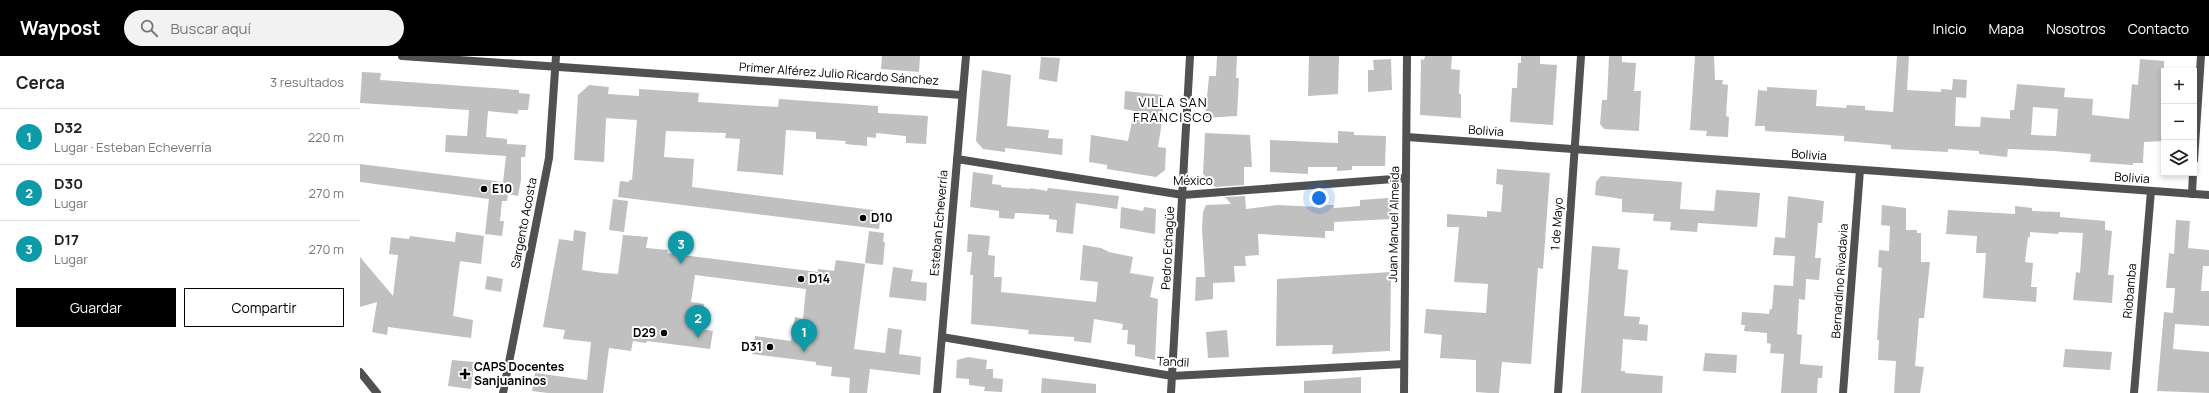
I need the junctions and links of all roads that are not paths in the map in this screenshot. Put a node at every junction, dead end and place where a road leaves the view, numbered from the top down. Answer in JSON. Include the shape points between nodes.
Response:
{"nodes":[{"id":1,"x":402,"y":56,"type":"edge"},
{"id":2,"x":556,"y":56,"type":"edge"},
{"id":3,"x":966,"y":56,"type":"edge"},
{"id":4,"x":1190,"y":56,"type":"edge"},
{"id":5,"x":1407,"y":56,"type":"edge"},
{"id":6,"x":1581,"y":56,"type":"edge"},
{"id":7,"x":2201,"y":56,"type":"edge"},
{"id":8,"x":556,"y":66,"type":"junction"},
{"id":9,"x":962,"y":95,"type":"junction"},
{"id":10,"x":1407,"y":137,"type":"junction"},
{"id":11,"x":2195,"y":140,"type":"edge"},
{"id":12,"x":1574,"y":149,"type":"junction"},
{"id":13,"x":957,"y":159,"type":"junction"},
{"id":14,"x":1860,"y":170,"type":"junction"},
{"id":15,"x":2193,"y":176,"type":"edge"},
{"id":16,"x":1406,"y":178,"type":"junction"},
{"id":17,"x":2150,"y":191,"type":"junction"},
{"id":18,"x":2192,"y":194,"type":"junction"},
{"id":19,"x":1183,"y":195,"type":"junction"},
{"id":20,"x":2209,"y":196,"type":"edge"},
{"id":21,"x":942,"y":338,"type":"junction"},
{"id":22,"x":1404,"y":364,"type":"junction"},
{"id":23,"x":360,"y":372,"type":"edge"},
{"id":24,"x":1172,"y":376,"type":"junction"},
{"id":25,"x":376,"y":393,"type":"edge"},
{"id":26,"x":503,"y":393,"type":"edge"},
{"id":27,"x":937,"y":393,"type":"edge"},
{"id":28,"x":1171,"y":393,"type":"edge"},
{"id":29,"x":1404,"y":393,"type":"edge"},
{"id":30,"x":1558,"y":393,"type":"edge"},
{"id":31,"x":1843,"y":393,"type":"edge"},
{"id":32,"x":2134,"y":393,"type":"edge"}],
"edges":[{"from":1,"to":8,"type":"street","name":"Primer Alférez Julio Ricardo Sánchez"},
{"from":2,"to":8,"type":"street","name":"Sargento Acosta"},
{"from":3,"to":9,"type":"street","name":"Esteban Echeverría"},
{"from":4,"to":19,"type":"street","name":"Pedro Echagüe"},
{"from":5,"to":10,"type":"street","name":"Juan Manuel Almeida"},
{"from":6,"to":12,"type":"street","name":"1 de Mayo"},
{"from":7,"to":11,"type":"street"},
{"from":8,"to":9,"type":"street","name":"Primer Alférez Julio Ricardo Sánchez"},
{"from":8,"to":26,"type":"street","name":"Sargento Acosta","via":[[549,158]]},
{"from":9,"to":13,"type":"street","name":"Esteban Echeverría"},
{"from":10,"to":12,"type":"street","name":"Bolivia"},
{"from":10,"to":16,"type":"street","name":"Juan Manuel Almeida"},
{"from":12,"to":14,"type":"street","name":"Bolivia"},
{"from":12,"to":30,"type":"street","name":"1 de Mayo"},
{"from":13,"to":19,"type":"street","name":"México"},
{"from":13,"to":21,"type":"street","name":"Esteban Echeverría"},
{"from":14,"to":17,"type":"street","name":"Bolivia"},
{"from":14,"to":31,"type":"street","name":"Bernardino Rivadavia"},
{"from":15,"to":18,"type":"street"},
{"from":16,"to":19,"type":"street","name":"México"},
{"from":16,"to":22,"type":"street","name":"Juan Manuel Almeida"},
{"from":17,"to":18,"type":"street","name":"Bolivia"},
{"from":17,"to":32,"type":"street","name":"Riobamba"},
{"from":18,"to":20,"type":"street","name":"Bolivia"},
{"from":19,"to":24,"type":"street","name":"Pedro Echagüe"},
{"from":21,"to":24,"type":"street","name":"Tandil"},
{"from":21,"to":27,"type":"street","name":"Esteban Echeverría"},
{"from":22,"to":24,"type":"street","name":"Tandil"},
{"from":22,"to":29,"type":"street","name":"Juan Manuel Almeida"},
{"from":23,"to":25,"type":"street"},
{"from":24,"to":28,"type":"street","name":"Pedro Echagüe"}]}
